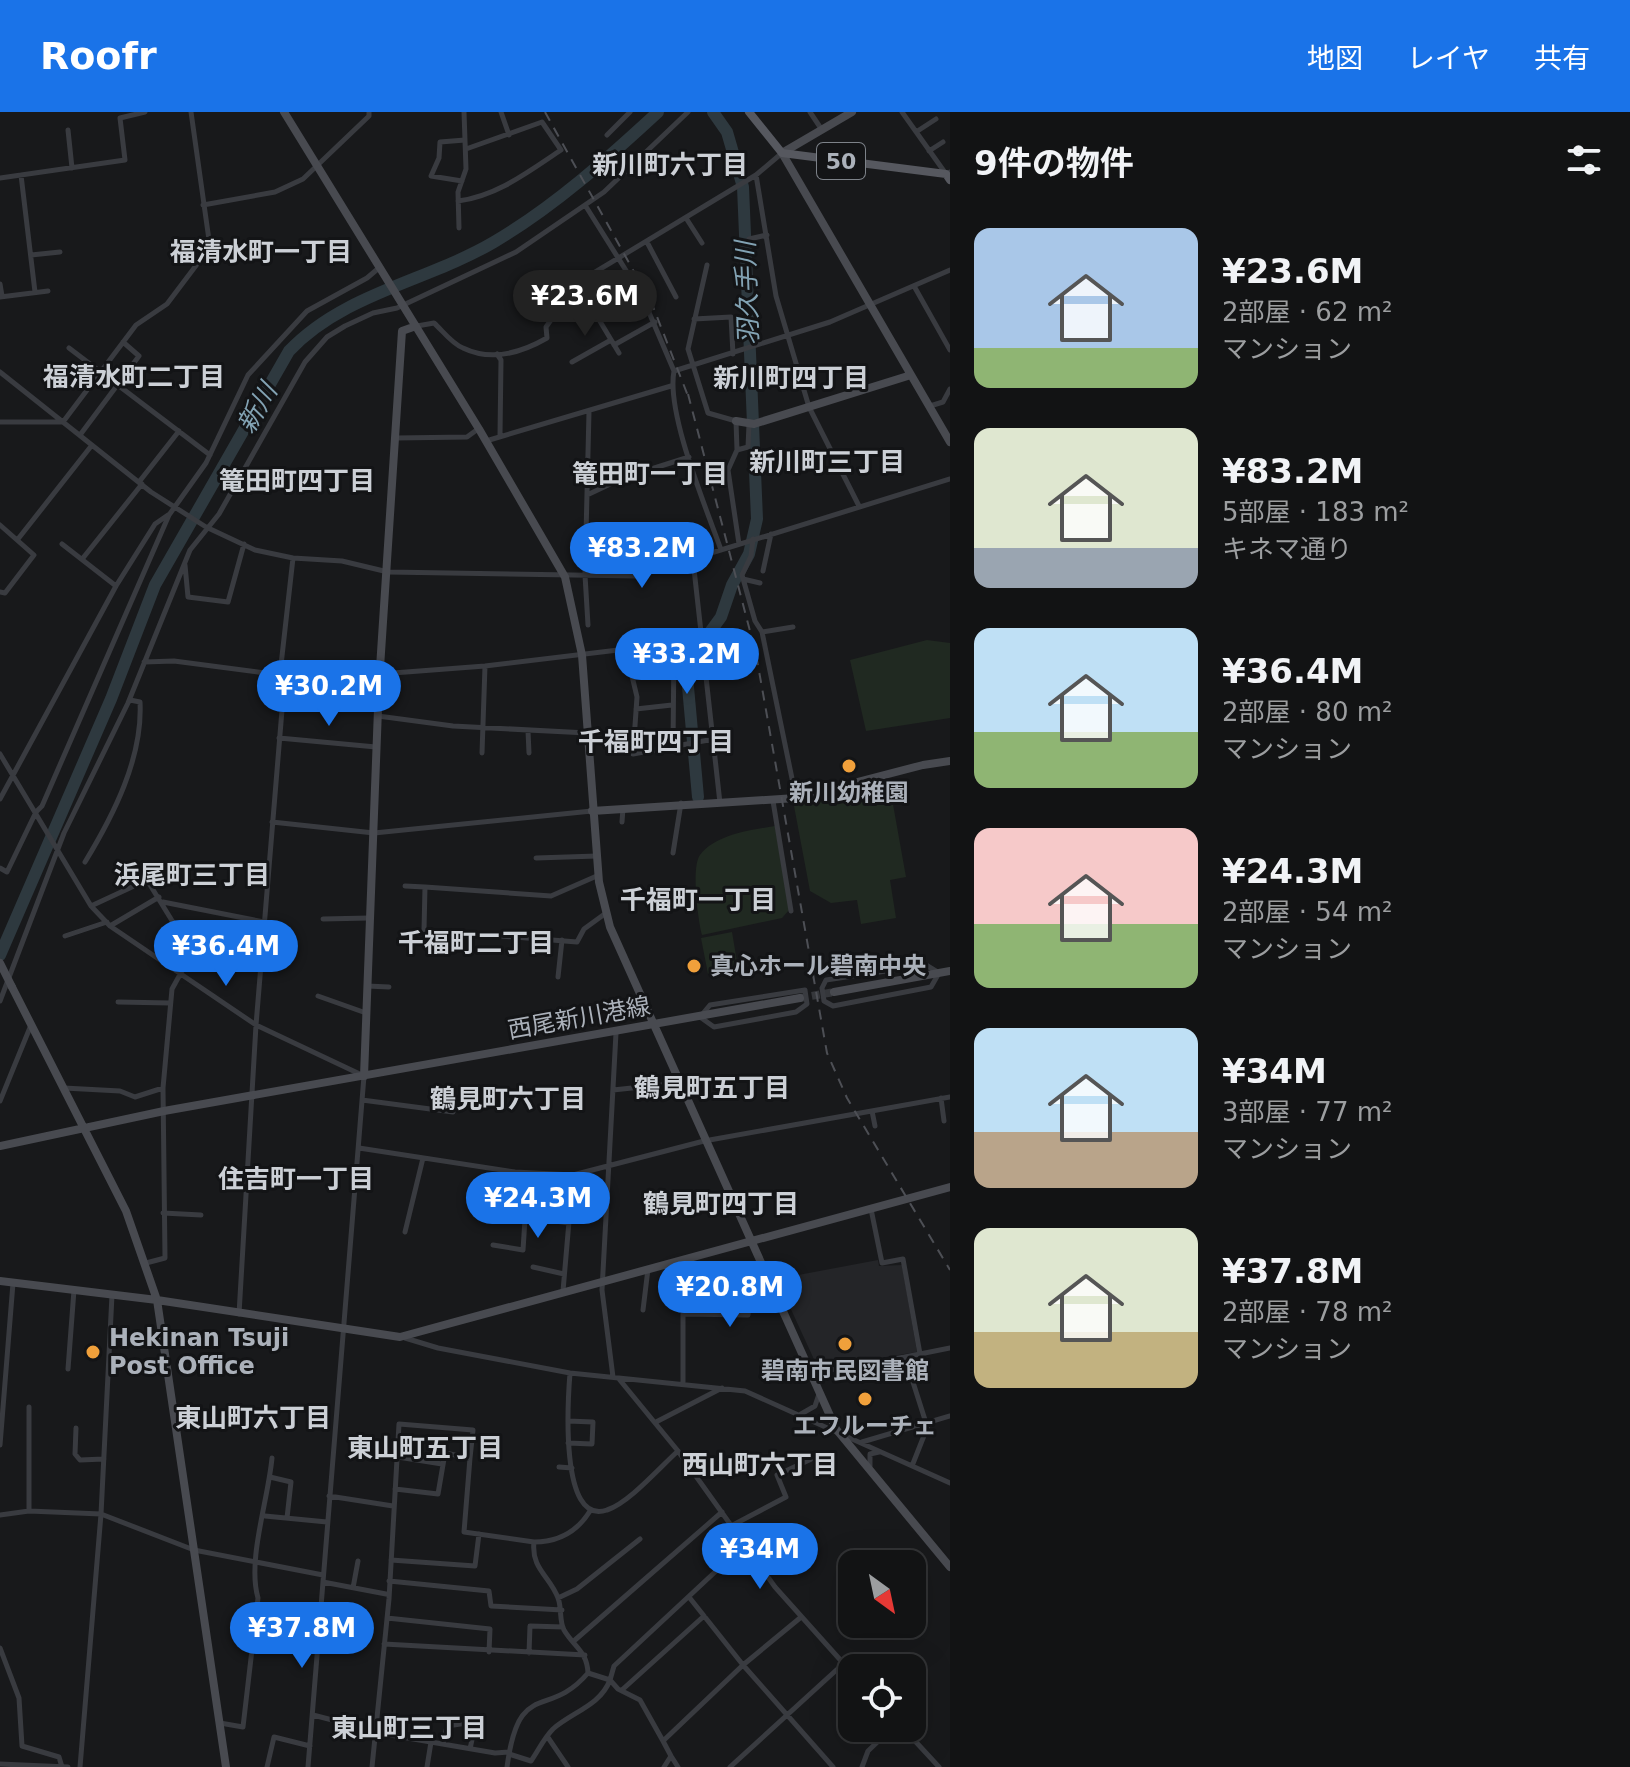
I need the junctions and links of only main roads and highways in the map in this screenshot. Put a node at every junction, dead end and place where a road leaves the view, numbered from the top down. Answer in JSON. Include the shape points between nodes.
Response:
{"nodes":[{"id":1,"x":284,"y":112,"type":"edge"},
{"id":2,"x":749,"y":112,"type":"edge"},
{"id":3,"x":852,"y":112,"type":"edge"},
{"id":4,"x":782,"y":153,"type":"junction"},
{"id":5,"x":949,"y":176,"type":"edge"},
{"id":6,"x":416,"y":326,"type":"junction"},
{"id":7,"x":911,"y":375,"type":"junction"},
{"id":8,"x":736,"y":421,"type":"road end"},
{"id":9,"x":950,"y":442,"type":"edge"},
{"id":10,"x":950,"y":761,"type":"edge"},
{"id":11,"x":592,"y":811,"type":"junction"},
{"id":12,"x":0,"y":963,"type":"edge"},
{"id":13,"x":950,"y":971,"type":"edge"},
{"id":14,"x":834,"y":992,"type":"tunnel mouth"},
{"id":15,"x":800,"y":998,"type":"tunnel mouth"},
{"id":16,"x":653,"y":1026,"type":"junction"},
{"id":17,"x":364,"y":1076,"type":"junction"},
{"id":18,"x":84,"y":1129,"type":"junction"},
{"id":19,"x":0,"y":1146,"type":"edge"},
{"id":20,"x":950,"y":1187,"type":"edge"},
{"id":21,"x":749,"y":1241,"type":"junction"},
{"id":22,"x":0,"y":1281,"type":"edge"},
{"id":23,"x":157,"y":1300,"type":"junction"},
{"id":24,"x":950,"y":1567,"type":"edge"},
{"id":25,"x":226,"y":1767,"type":"edge"}],
"edges":[{"from":1,"to":6,"type":"main road"},
{"from":2,"to":4,"type":"main road","number":"50"},
{"from":3,"to":4,"type":"main road"},
{"from":4,"to":5,"type":"main road","number":"50"},
{"from":4,"to":7,"type":"main road"},
{"from":6,"to":11,"type":"main road","via":[[565,577],[582,655]]},
{"from":6,"to":17,"type":"main road","via":[[402,331],[378,716]]},
{"from":7,"to":8,"type":"main road","via":[[749,424]]},
{"from":7,"to":9,"type":"main road"},
{"from":10,"to":11,"type":"main road","via":[[796,798]]},
{"from":11,"to":16,"type":"main road","via":[[607,913]]},
{"from":12,"to":18,"type":"main road","bridge":true},
{"from":13,"to":14,"type":"main road"},
{"from":15,"to":16,"type":"main road","name":"西尾新川港線"},
{"from":16,"to":17,"type":"main road","name":"西尾新川港線"},
{"from":16,"to":21,"type":"main road"},
{"from":17,"to":18,"type":"main road","name":"西尾新川港線"},
{"from":18,"to":19,"type":"main road"},
{"from":18,"to":23,"type":"main road","via":[[126,1211]]},
{"from":20,"to":21,"type":"main road"},
{"from":21,"to":23,"type":"main road","via":[[400,1337]]},
{"from":21,"to":24,"type":"main road","via":[[836,1429]]},
{"from":22,"to":23,"type":"main road"},
{"from":23,"to":25,"type":"main road"}]}
